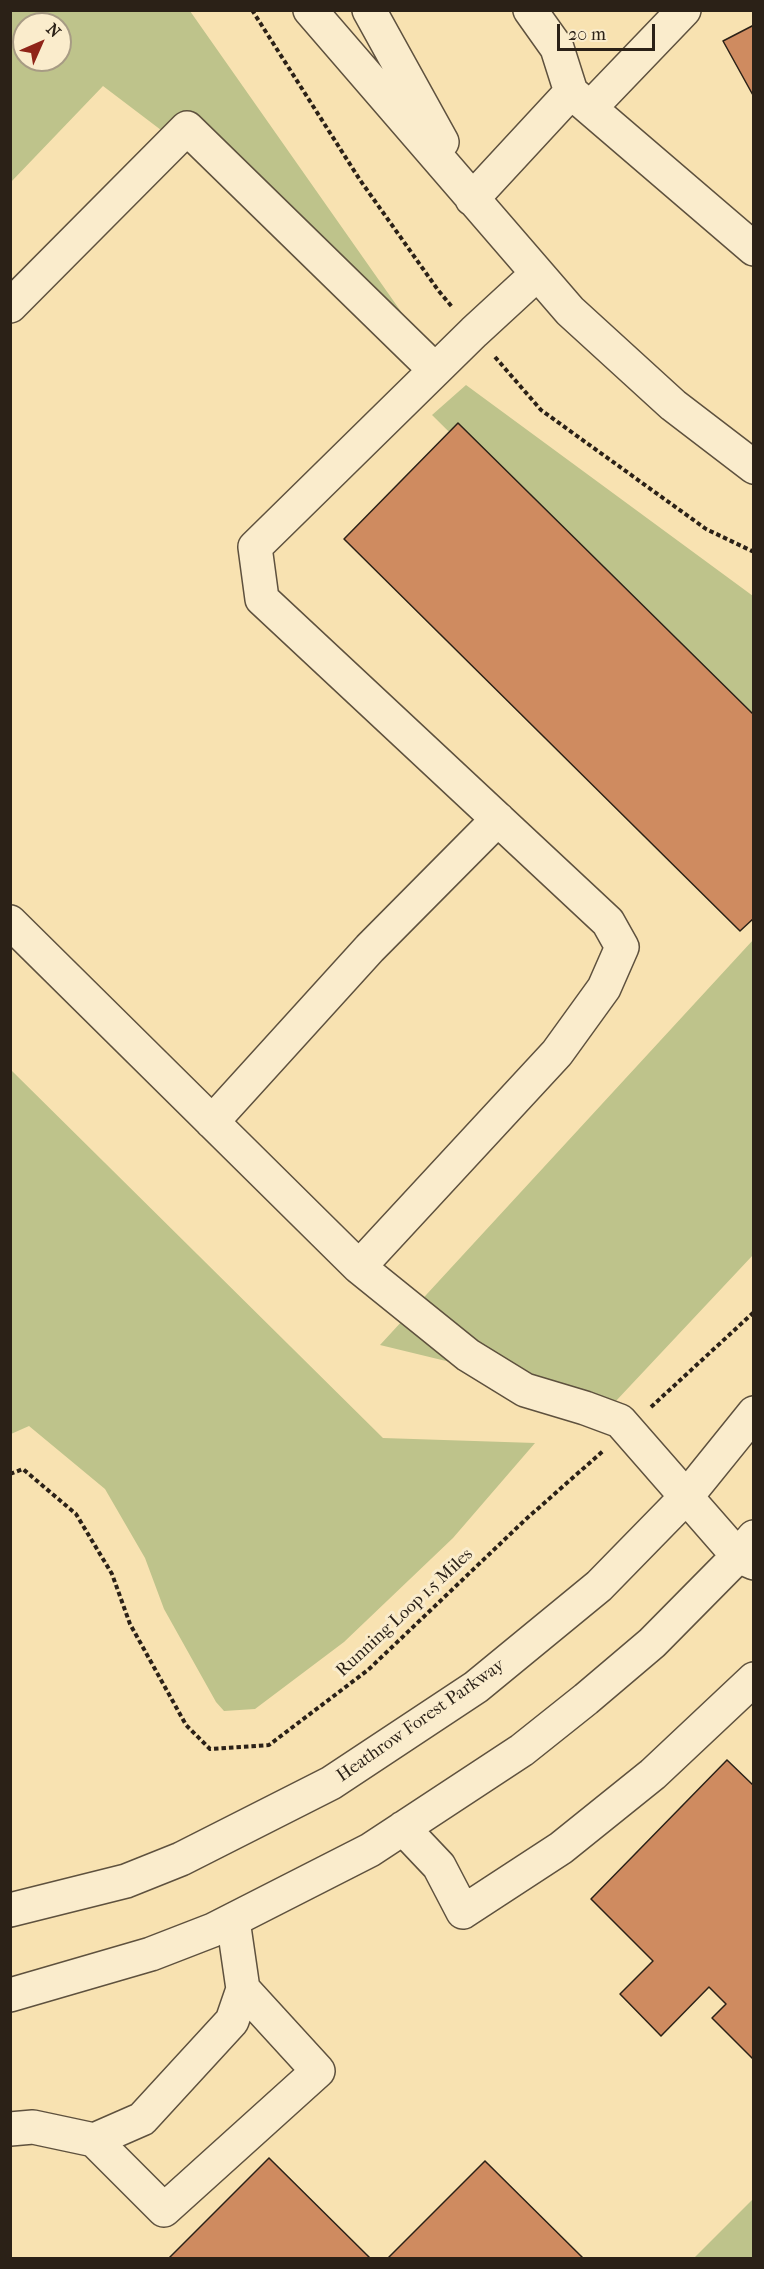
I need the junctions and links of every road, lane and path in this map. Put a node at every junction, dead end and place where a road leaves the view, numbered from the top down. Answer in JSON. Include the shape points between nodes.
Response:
{"nodes":[{"id":1,"x":310,"y":10,"type":"edge"},
{"id":2,"x":369,"y":10,"type":"edge"},
{"id":3,"x":530,"y":10,"type":"edge"},
{"id":4,"x":684,"y":10,"type":"edge"},
{"id":5,"x":580,"y":100,"type":"junction"},
{"id":6,"x":472,"y":200,"type":"junction"},
{"id":7,"x":753,"y":249,"type":"edge"},
{"id":8,"x":537,"y":274,"type":"junction"},
{"id":9,"x":10,"y":306,"type":"edge"},
{"id":10,"x":435,"y":370,"type":"junction"},
{"id":11,"x":753,"y":467,"type":"edge"},
{"id":12,"x":498,"y":819,"type":"junction"},
{"id":13,"x":10,"y":922,"type":"edge"},
{"id":14,"x":212,"y":1122,"type":"junction"},
{"id":15,"x":359,"y":1267,"type":"junction"},
{"id":16,"x":753,"y":1312,"type":"edge"},
{"id":17,"x":753,"y":1413,"type":"edge"},
{"id":18,"x":628,"y":1428,"type":"junction"},
{"id":19,"x":10,"y":1474,"type":"edge"},
{"id":20,"x":687,"y":1496,"type":"junction"},
{"id":21,"x":748,"y":1552,"type":"edge"},
{"id":22,"x":753,"y":1679,"type":"edge"},
{"id":23,"x":403,"y":1828,"type":"junction"},
{"id":24,"x":10,"y":1910,"type":"edge"},
{"id":25,"x":233,"y":1920,"type":"junction"},
{"id":26,"x":243,"y":1989,"type":"junction"},
{"id":27,"x":10,"y":1995,"type":"edge"},
{"id":28,"x":10,"y":2129,"type":"edge"},
{"id":29,"x":94,"y":2140,"type":"junction"}],
"edges":[{"from":1,"to":6,"type":"street"},
{"from":2,"to":6,"type":"street"},
{"from":3,"to":5,"type":"street","via":[[557,48]]},
{"from":4,"to":5,"type":"street"},
{"from":5,"to":6,"type":"street"},
{"from":5,"to":7,"type":"street"},
{"from":6,"to":8,"type":"street"},
{"from":8,"to":10,"type":"street"},
{"from":8,"to":11,"type":"street","via":[[570,311],[673,405]]},
{"from":9,"to":10,"type":"street","via":[[187,128]]},
{"from":10,"to":12,"type":"street","via":[[255,547],[262,599]]},
{"from":12,"to":14,"type":"street","via":[[370,948]]},
{"from":12,"to":15,"type":"street","via":[[608,922],[622,947],[604,988],[557,1053]]},
{"from":13,"to":14,"type":"street"},
{"from":14,"to":15,"type":"street"},
{"from":15,"to":18,"type":"street","via":[[468,1355],[525,1390],[620,1420]]},
{"from":16,"to":18,"type":"path","name":"Running Loop 1.5 Miles"},
{"from":17,"to":20,"type":"street","name":"Heathrow Forest Parkway"},
{"from":18,"to":19,"type":"path","name":"Running Loop 1.5 Miles","via":[[368,1670],[269,1745],[210,1749],[186,1725],[130,1624],[112,1574],[76,1514],[23,1469]]},
{"from":18,"to":20,"type":"street"},
{"from":20,"to":21,"type":"street"},
{"from":20,"to":24,"type":"street","name":"Heathrow Forest Parkway","via":[[599,1586],[537,1639],[476,1687],[331,1783],[181,1859],[126,1881]]},
{"from":21,"to":23,"type":"street","via":[[586,1699],[522,1750]]},
{"from":22,"to":23,"type":"street","via":[[644,1781],[561,1848],[464,1912],[438,1866]]},
{"from":23,"to":25,"type":"street","via":[[370,1850]]},
{"from":25,"to":26,"type":"street"},
{"from":25,"to":27,"type":"street","via":[[152,1954]]},
{"from":26,"to":29,"type":"street","via":[[232,2021],[142,2119]]},
{"from":26,"to":29,"type":"street","via":[[318,2071],[164,2210]]},
{"from":28,"to":29,"type":"street","via":[[33,2127]]}]}
